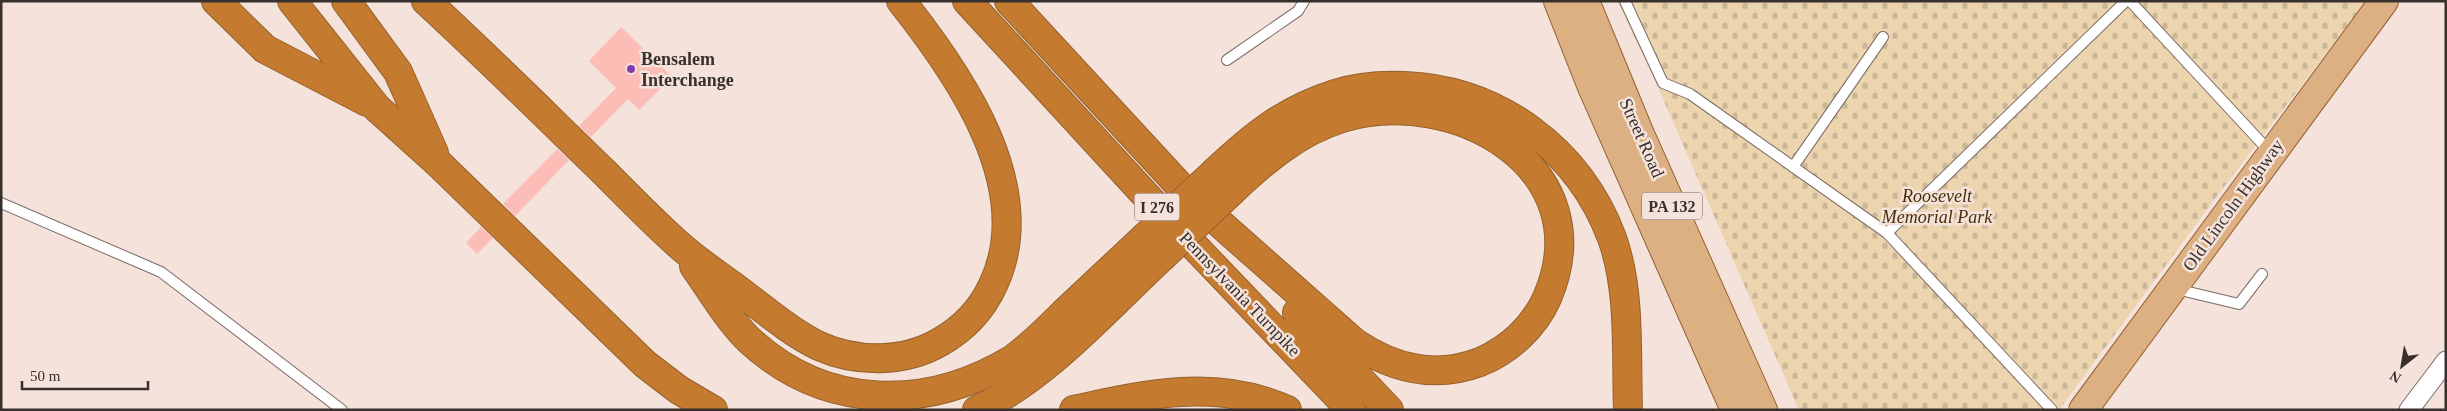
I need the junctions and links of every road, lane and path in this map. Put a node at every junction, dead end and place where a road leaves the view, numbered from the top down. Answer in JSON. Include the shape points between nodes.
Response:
{"nodes":[{"id":1,"x":216,"y":1,"type":"edge"},
{"id":2,"x":292,"y":1,"type":"edge"},
{"id":3,"x":346,"y":1,"type":"edge"},
{"id":4,"x":426,"y":1,"type":"edge"},
{"id":5,"x":442,"y":1,"type":"edge"},
{"id":6,"x":901,"y":1,"type":"edge"},
{"id":7,"x":967,"y":1,"type":"edge"},
{"id":8,"x":1009,"y":1,"type":"edge"},
{"id":9,"x":1304,"y":1,"type":"edge"},
{"id":10,"x":1558,"y":1,"type":"edge"},
{"id":11,"x":1585,"y":1,"type":"edge"},
{"id":12,"x":1625,"y":1,"type":"edge"},
{"id":13,"x":2128,"y":1,"type":"edge"},
{"id":14,"x":2384,"y":1,"type":"edge"},
{"id":15,"x":1883,"y":37,"type":"dead end"},
{"id":16,"x":469,"y":40,"type":"junction"},
{"id":17,"x":1227,"y":60,"type":"dead end"},
{"id":18,"x":377,"y":108,"type":"junction"},
{"id":19,"x":2270,"y":153,"type":"junction"},
{"id":20,"x":437,"y":162,"type":"junction"},
{"id":21,"x":1793,"y":167,"type":"junction"},
{"id":22,"x":1224,"y":181,"type":"junction"},
{"id":23,"x":1184,"y":191,"type":"junction"},
{"id":24,"x":1,"y":203,"type":"edge"},
{"id":25,"x":1887,"y":234,"type":"junction"},
{"id":26,"x":680,"y":247,"type":"junction"},
{"id":27,"x":1153,"y":248,"type":"junction"},
{"id":28,"x":2262,"y":274,"type":"dead end"},
{"id":29,"x":2172,"y":288,"type":"junction"},
{"id":30,"x":2446,"y":361,"type":"edge"},
{"id":31,"x":2091,"y":407,"type":"edge"},
{"id":32,"x":342,"y":410,"type":"edge"},
{"id":33,"x":713,"y":410,"type":"edge"},
{"id":34,"x":977,"y":410,"type":"edge"},
{"id":35,"x":1074,"y":410,"type":"edge"},
{"id":36,"x":1287,"y":410,"type":"edge"},
{"id":37,"x":1350,"y":410,"type":"edge"},
{"id":38,"x":1389,"y":410,"type":"edge"},
{"id":39,"x":1628,"y":410,"type":"edge"},
{"id":40,"x":1735,"y":410,"type":"edge"},
{"id":41,"x":1763,"y":410,"type":"edge"},
{"id":42,"x":2052,"y":410,"type":"edge"},
{"id":43,"x":2409,"y":410,"type":"edge"}],
"edges":[{"from":1,"to":18,"type":"highway","via":[[264,48]]},
{"from":2,"to":18,"type":"highway"},
{"from":3,"to":20,"type":"highway","via":[[398,72]]},
{"from":4,"to":16,"type":"highway"},
{"from":5,"to":16,"type":"highway"},
{"from":6,"to":26,"type":"highway","via":[[940,52],[975,110],[987,136],[1003,191],[1006,216],[1004,256],[991,290],[971,318],[934,345],[905,356],[873,358],[840,353],[794,331]]},
{"from":7,"to":37,"type":"highway","name":"Pennsylvania Turnpike","number":"I 276"},
{"from":8,"to":23,"type":"highway","name":"Pennsylvania Turnpike","number":"I 276"},
{"from":9,"to":17,"type":"lane","via":[[1298,11]]},
{"from":10,"to":40,"type":"main road","name":"Street Road","number":"PA 132","via":[[1592,87]]},
{"from":11,"to":41,"type":"main road","name":"Street Road","number":"PA 132","via":[[1643,141]]},
{"from":12,"to":21,"type":"lane","via":[[1663,83],[1690,94]]},
{"from":13,"to":19,"type":"lane"},
{"from":13,"to":25,"type":"lane"},
{"from":14,"to":19,"type":"main road","name":"Old Lincoln Highway"},
{"from":15,"to":21,"type":"lane"},
{"from":16,"to":26,"type":"highway"},
{"from":18,"to":20,"type":"highway"},
{"from":19,"to":29,"type":"main road","name":"Old Lincoln Highway"},
{"from":20,"to":33,"type":"highway","via":[[645,364],[678,390]]},
{"from":21,"to":25,"type":"lane"},
{"from":22,"to":23,"type":"highway","via":[[1307,133],[1343,118],[1390,111],[1437,115],[1461,121],[1514,149],[1534,170],[1549,196],[1558,242],[1551,288],[1537,316],[1502,351],[1455,369],[1409,368],[1381,359],[1355,343]]},
{"from":22,"to":27,"type":"highway","bridge":true},
{"from":22,"to":39,"type":"highway","via":[[1246,143],[1288,114],[1336,93],[1389,86],[1442,90],[1478,101],[1518,120],[1558,152],[1573,169],[1589,190],[1612,238],[1624,305]]},
{"from":23,"to":38,"type":"highway","name":"Pennsylvania Turnpike","number":"I 276"},
{"from":24,"to":32,"type":"lane","via":[[161,272]]},
{"from":25,"to":42,"type":"lane"},
{"from":26,"to":27,"type":"highway","via":[[746,337],[780,365],[800,378],[844,396],[895,402],[946,393],[991,374]]},
{"from":27,"to":34,"type":"highway","via":[[1051,361],[1004,396]]},
{"from":28,"to":29,"type":"lane","via":[[2239,304]]},
{"from":29,"to":31,"type":"main road","name":"Old Lincoln Highway"},
{"from":30,"to":43,"type":"street"},
{"from":35,"to":36,"type":"highway","via":[[1140,395],[1188,390],[1237,395]]}]}
